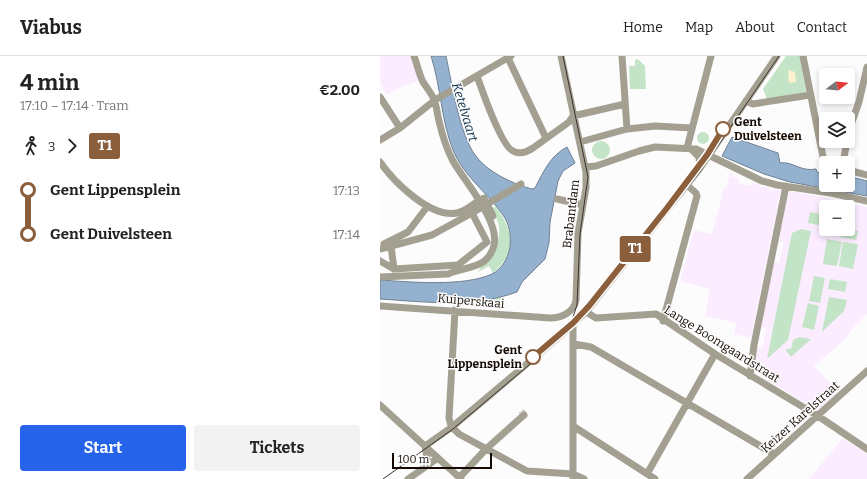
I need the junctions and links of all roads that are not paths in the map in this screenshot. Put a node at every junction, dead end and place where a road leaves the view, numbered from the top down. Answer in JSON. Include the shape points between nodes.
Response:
{"nodes":[{"id":1,"x":414,"y":56,"type":"edge"},
{"id":2,"x":562,"y":56,"type":"edge"},
{"id":3,"x":622,"y":56,"type":"edge"},
{"id":4,"x":711,"y":56,"type":"edge"},
{"id":5,"x":777,"y":56,"type":"edge"},
{"id":6,"x":803,"y":56,"type":"edge"},
{"id":7,"x":510,"y":57,"type":"edge"},
{"id":8,"x":867,"y":67,"type":"edge"},
{"id":9,"x":476,"y":76,"type":"junction"},
{"id":10,"x":810,"y":95,"type":"junction"},
{"id":11,"x":380,"y":97,"type":"edge"},
{"id":12,"x":438,"y":99,"type":"junction"},
{"id":13,"x":746,"y":101,"type":"junction"},
{"id":14,"x":625,"y":104,"type":"junction"},
{"id":15,"x":855,"y":113,"type":"edge"},
{"id":16,"x":573,"y":116,"type":"junction"},
{"id":17,"x":400,"y":128,"type":"junction"},
{"id":18,"x":627,"y":128,"type":"junction"},
{"id":19,"x":692,"y":128,"type":"junction"},
{"id":20,"x":546,"y":138,"type":"junction"},
{"id":21,"x":380,"y":140,"type":"edge"},
{"id":22,"x":580,"y":142,"type":"junction"},
{"id":23,"x":689,"y":149,"type":"junction"},
{"id":24,"x":710,"y":154,"type":"junction"},
{"id":25,"x":823,"y":156,"type":"edge"},
{"id":26,"x":380,"y":162,"type":"edge"},
{"id":27,"x":586,"y":167,"type":"junction"},
{"id":28,"x":700,"y":168,"type":"junction"},
{"id":29,"x":855,"y":171,"type":"edge"},
{"id":30,"x":867,"y":174,"type":"edge"},
{"id":31,"x":521,"y":184,"type":"dead end"},
{"id":32,"x":686,"y":185,"type":"junction"},
{"id":33,"x":786,"y":186,"type":"junction"},
{"id":34,"x":819,"y":189,"type":"edge"},
{"id":35,"x":838,"y":192,"type":"edge"},
{"id":36,"x":557,"y":199,"type":"dead end"},
{"id":37,"x":479,"y":200,"type":"junction"},
{"id":38,"x":867,"y":201,"type":"edge"},
{"id":39,"x":583,"y":205,"type":"junction"},
{"id":40,"x":427,"y":207,"type":"junction"},
{"id":41,"x":472,"y":213,"type":"junction"},
{"id":42,"x":380,"y":247,"type":"edge"},
{"id":43,"x":394,"y":248,"type":"junction"},
{"id":44,"x":380,"y":261,"type":"edge"},
{"id":45,"x":380,"y":264,"type":"edge"},
{"id":46,"x":394,"y":269,"type":"junction"},
{"id":47,"x":383,"y":275,"type":"edge"},
{"id":48,"x":380,"y":306,"type":"edge"},
{"id":49,"x":455,"y":310,"type":"junction"},
{"id":50,"x":586,"y":312,"type":"junction"},
{"id":51,"x":560,"y":317,"type":"joint"},
{"id":52,"x":663,"y":321,"type":"junction"},
{"id":53,"x":573,"y":325,"type":"junction"},
{"id":54,"x":574,"y":344,"type":"junction"},
{"id":55,"x":715,"y":354,"type":"junction"},
{"id":56,"x":867,"y":371,"type":"edge"},
{"id":57,"x":750,"y":376,"type":"junction"},
{"id":58,"x":688,"y":404,"type":"junction"},
{"id":59,"x":380,"y":405,"type":"edge"},
{"id":60,"x":524,"y":415,"type":"dead end"},
{"id":61,"x":818,"y":416,"type":"junction"},
{"id":62,"x":573,"y":426,"type":"junction"},
{"id":63,"x":452,"y":427,"type":"junction"},
{"id":64,"x":425,"y":446,"type":"junction"},
{"id":65,"x":486,"y":449,"type":"junction"},
{"id":66,"x":867,"y":449,"type":"edge"},
{"id":67,"x":774,"y":454,"type":"junction"},
{"id":68,"x":438,"y":458,"type":"junction"},
{"id":69,"x":428,"y":464,"type":"junction"},
{"id":70,"x":647,"y":474,"type":"junction"},
{"id":71,"x":573,"y":477,"type":"edge"},
{"id":72,"x":460,"y":478,"type":"edge"},
{"id":73,"x":408,"y":479,"type":"edge"},
{"id":74,"x":584,"y":479,"type":"edge"},
{"id":75,"x":656,"y":479,"type":"edge"},
{"id":76,"x":747,"y":479,"type":"edge"}],
"edges":[{"from":1,"to":12,"type":"street","via":[[422,81]]},
{"from":2,"to":16,"type":"street","name":"Brabantdam"},
{"from":3,"to":14,"type":"street"},
{"from":4,"to":19,"type":"street"},
{"from":5,"to":13,"type":"street"},
{"from":6,"to":10,"type":"street"},
{"from":7,"to":9,"type":"street"},
{"from":7,"to":20,"type":"street"},
{"from":8,"to":15,"type":"street"},
{"from":9,"to":12,"type":"street"},
{"from":9,"to":20,"type":"street","via":[[506,147],[523,153]]},
{"from":10,"to":13,"type":"street","via":[[753,104]]},
{"from":10,"to":25,"type":"street"},
{"from":11,"to":17,"type":"street"},
{"from":12,"to":17,"type":"street"},
{"from":12,"to":37,"type":"street","via":[[439,123],[450,154]]},
{"from":13,"to":24,"type":"street"},
{"from":14,"to":16,"type":"street"},
{"from":14,"to":18,"type":"street"},
{"from":16,"to":20,"type":"street","via":[[569,122]]},
{"from":16,"to":22,"type":"street","name":"Brabantdam"},
{"from":17,"to":21,"type":"street"},
{"from":18,"to":19,"type":"street"},
{"from":18,"to":22,"type":"street"},
{"from":19,"to":23,"type":"street"},
{"from":22,"to":27,"type":"street","name":"Brabantdam"},
{"from":23,"to":24,"type":"street"},
{"from":23,"to":27,"type":"street","via":[[655,147]]},
{"from":23,"to":28,"type":"street","via":[[699,157]]},
{"from":24,"to":28,"type":"street"},
{"from":24,"to":33,"type":"street","via":[[762,181]]},
{"from":26,"to":40,"type":"street"},
{"from":27,"to":39,"type":"street","name":"Brabantdam"},
{"from":28,"to":32,"type":"street"},
{"from":29,"to":30,"type":"street"},
{"from":31,"to":41,"type":"street","bridge":true},
{"from":32,"to":50,"type":"street"},
{"from":32,"to":52,"type":"street","via":[[697,196]]},
{"from":33,"to":34,"type":"street"},
{"from":33,"to":57,"type":"street"},
{"from":35,"to":38,"type":"street"},
{"from":36,"to":39,"type":"street"},
{"from":37,"to":40,"type":"street","via":[[455,214]]},
{"from":37,"to":47,"type":"street","via":[[494,230],[495,244],[488,257],[476,267],[448,274]]},
{"from":39,"to":51,"type":"street","name":"Brabantdam","via":[[578,233],[576,304]]},
{"from":40,"to":42,"type":"street","via":[[408,232]]},
{"from":41,"to":43,"type":"street","via":[[432,235]]},
{"from":41,"to":46,"type":"street","via":[[487,242],[458,265]]},
{"from":42,"to":43,"type":"street"},
{"from":43,"to":46,"type":"street"},
{"from":44,"to":46,"type":"street"},
{"from":45,"to":47,"type":"street"},
{"from":48,"to":49,"type":"street","name":"Kuiperskaai"},
{"from":49,"to":51,"type":"street","name":"Kuiperskaai"},
{"from":49,"to":63,"type":"street","via":[[449,418]]},
{"from":50,"to":52,"type":"street","name":"Lange Boomgaardstraat","via":[[596,318],[656,314]]},
{"from":50,"to":53,"type":"street"},
{"from":52,"to":55,"type":"street","name":"Lange Boomgaardstraat"},
{"from":53,"to":54,"type":"street"},
{"from":53,"to":63,"type":"street"},
{"from":54,"to":58,"type":"street","via":[[591,347]]},
{"from":54,"to":62,"type":"street"},
{"from":55,"to":57,"type":"street","name":"Lange Boomgaardstraat"},
{"from":55,"to":58,"type":"street"},
{"from":56,"to":61,"type":"street","name":"Keizer Karelstraat"},
{"from":57,"to":61,"type":"street","name":"Lange Boomgaardstraat"},
{"from":58,"to":67,"type":"street"},
{"from":58,"to":70,"type":"street"},
{"from":59,"to":64,"type":"street"},
{"from":60,"to":65,"type":"street"},
{"from":61,"to":66,"type":"street","name":"Lange Boomgaardstraat"},
{"from":61,"to":67,"type":"street","name":"Keizer Karelstraat"},
{"from":62,"to":70,"type":"street"},
{"from":62,"to":71,"type":"street"},
{"from":63,"to":64,"type":"street"},
{"from":63,"to":65,"type":"street","via":[[459,434]]},
{"from":64,"to":68,"type":"street"},
{"from":64,"to":69,"type":"street"},
{"from":65,"to":71,"type":"street","via":[[527,471]]},
{"from":65,"to":72,"type":"street"},
{"from":67,"to":76,"type":"street","name":"Keizer Karelstraat"},
{"from":68,"to":69,"type":"street"},
{"from":68,"to":72,"type":"street"},
{"from":69,"to":73,"type":"street"},
{"from":70,"to":75,"type":"street"},
{"from":71,"to":74,"type":"street"}]}
